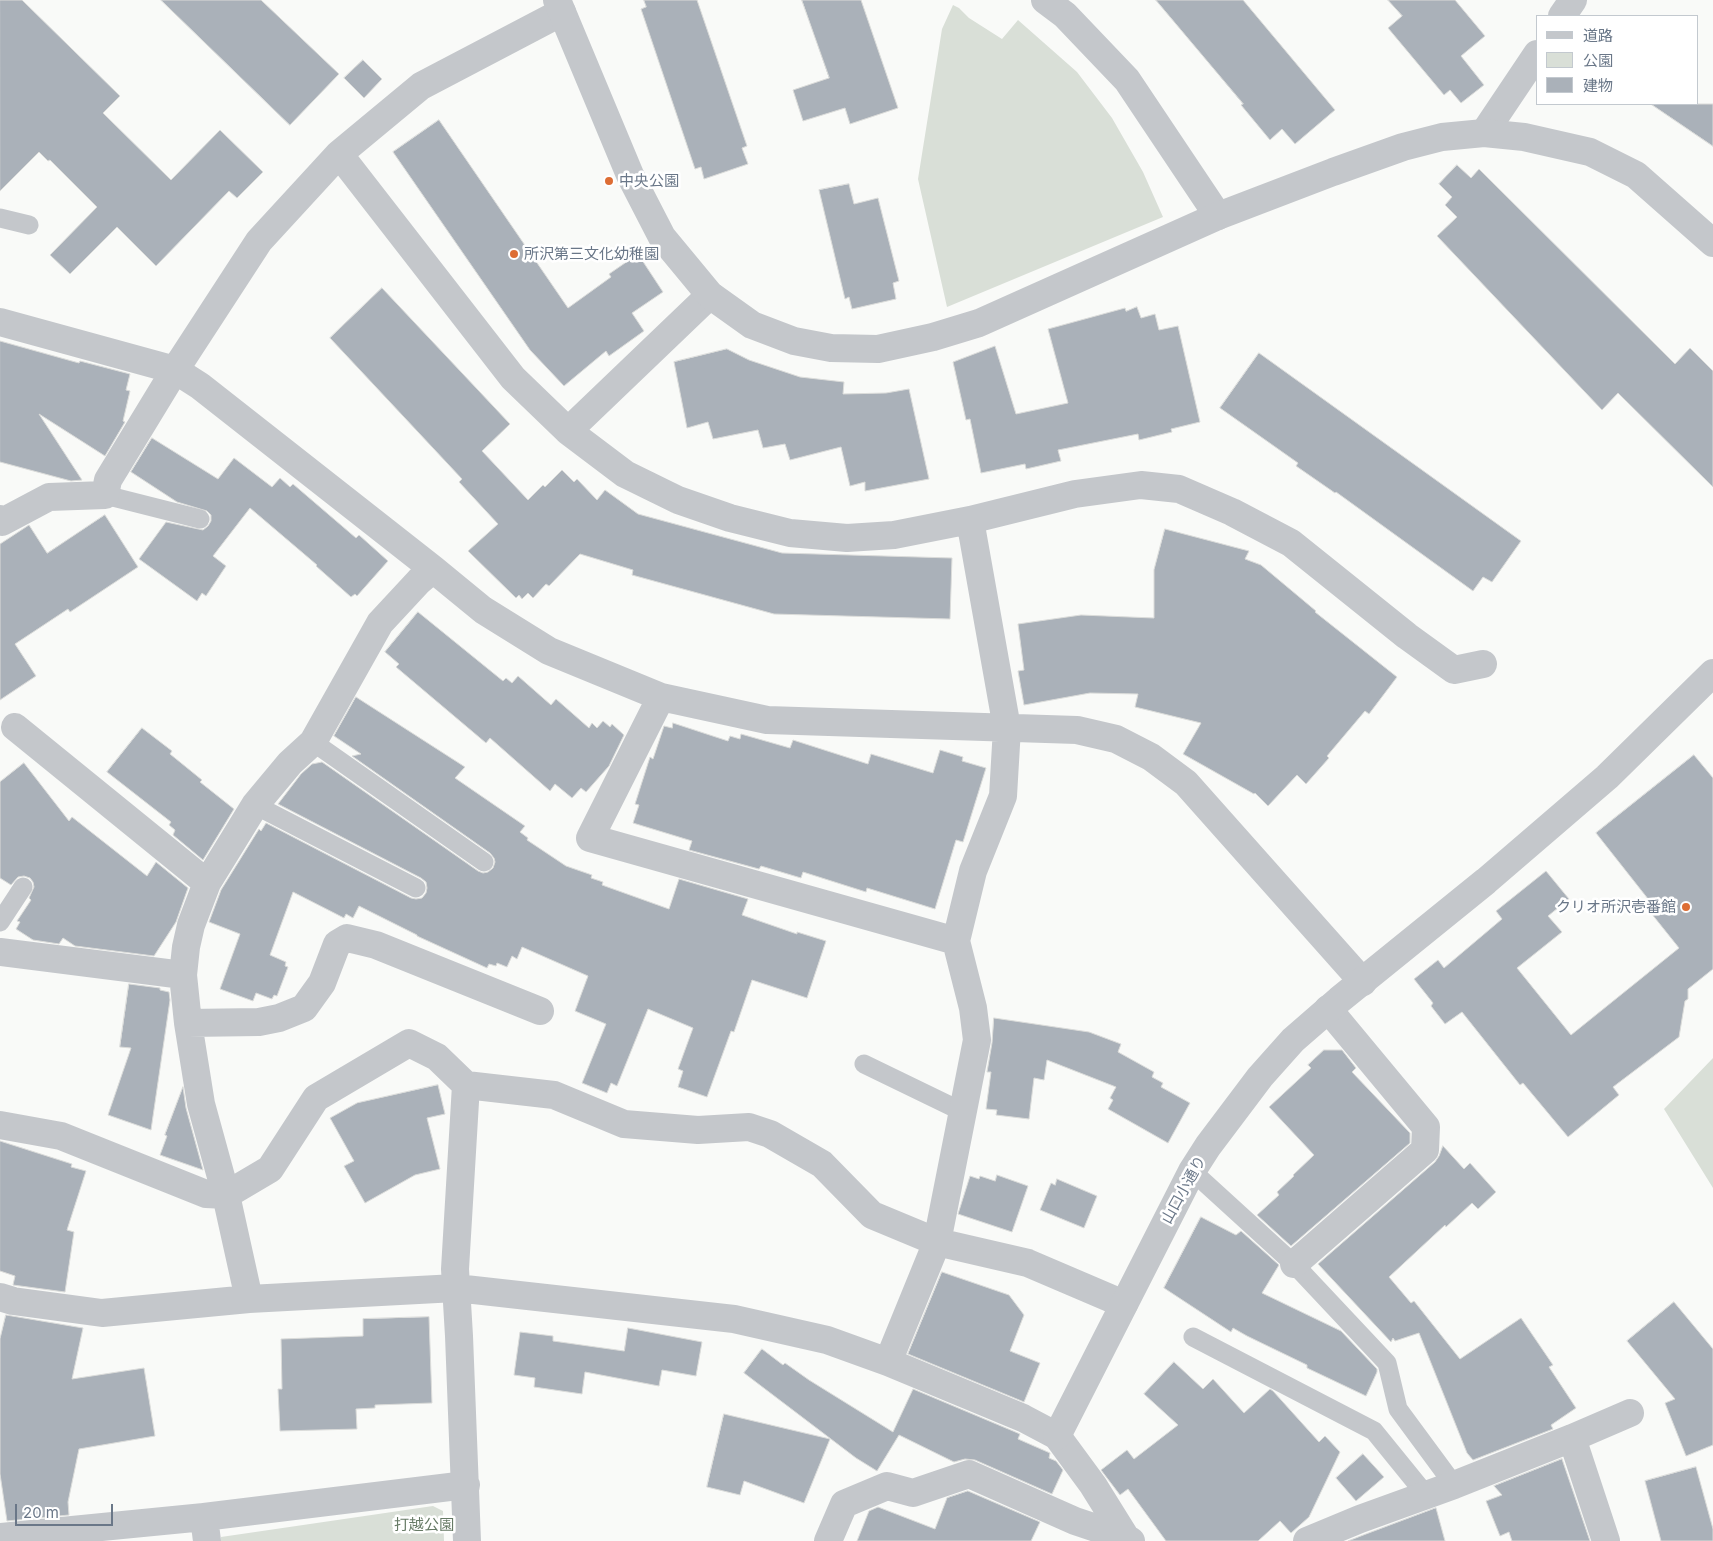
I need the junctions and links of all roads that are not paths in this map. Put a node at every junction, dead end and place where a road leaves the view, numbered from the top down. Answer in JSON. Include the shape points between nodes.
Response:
{"nodes":[{"id":1,"x":1045,"y":0,"type":"edge"},
{"id":2,"x":1573,"y":0,"type":"edge"},
{"id":3,"x":559,"y":6,"type":"edge"},
{"id":4,"x":1563,"y":15,"type":"edge"},
{"id":5,"x":1536,"y":55,"type":"edge"},
{"id":6,"x":1484,"y":133,"type":"junction"},
{"id":7,"x":339,"y":154,"type":"junction"},
{"id":8,"x":1218,"y":216,"type":"junction"},
{"id":9,"x":0,"y":218,"type":"edge"},
{"id":10,"x":29,"y":225,"type":"dead end"},
{"id":11,"x":1713,"y":243,"type":"edge"},
{"id":12,"x":710,"y":295,"type":"junction"},
{"id":13,"x":0,"y":322,"type":"edge"},
{"id":14,"x":176,"y":370,"type":"junction"},
{"id":15,"x":568,"y":431,"type":"junction"},
{"id":16,"x":105,"y":495,"type":"junction"},
{"id":17,"x":200,"y":519,"type":"dead end"},
{"id":18,"x":970,"y":520,"type":"junction"},
{"id":19,"x":1,"y":521,"type":"edge"},
{"id":20,"x":433,"y":568,"type":"junction"},
{"id":21,"x":1483,"y":664,"type":"dead end"},
{"id":22,"x":1713,"y":673,"type":"edge"},
{"id":23,"x":661,"y":697,"type":"junction"},
{"id":24,"x":15,"y":727,"type":"dead end"},
{"id":25,"x":1007,"y":728,"type":"junction"},
{"id":26,"x":313,"y":742,"type":"junction"},
{"id":27,"x":254,"y":805,"type":"junction"},
{"id":28,"x":484,"y":862,"type":"dead end"},
{"id":29,"x":207,"y":883,"type":"junction"},
{"id":30,"x":24,"y":887,"type":"dead end"},
{"id":31,"x":416,"y":888,"type":"dead end"},
{"id":32,"x":0,"y":922,"type":"edge"},
{"id":33,"x":956,"y":940,"type":"junction"},
{"id":34,"x":0,"y":952,"type":"edge"},
{"id":35,"x":183,"y":975,"type":"junction"},
{"id":36,"x":1363,"y":982,"type":"junction"},
{"id":37,"x":1328,"y":1009,"type":"junction"},
{"id":38,"x":540,"y":1011,"type":"dead end"},
{"id":39,"x":188,"y":1023,"type":"junction"},
{"id":40,"x":864,"y":1064,"type":"dead end"},
{"id":41,"x":466,"y":1085,"type":"junction"},
{"id":42,"x":963,"y":1112,"type":"junction"},
{"id":43,"x":0,"y":1125,"type":"edge"},
{"id":44,"x":1192,"y":1172,"type":"junction"},
{"id":45,"x":226,"y":1195,"type":"junction"},
{"id":46,"x":937,"y":1242,"type":"junction"},
{"id":47,"x":1294,"y":1264,"type":"junction"},
{"id":48,"x":456,"y":1288,"type":"junction"},
{"id":49,"x":0,"y":1297,"type":"edge"},
{"id":50,"x":249,"y":1299,"type":"junction"},
{"id":51,"x":1124,"y":1304,"type":"junction"},
{"id":52,"x":1192,"y":1337,"type":"dead end"},
{"id":53,"x":888,"y":1362,"type":"junction"},
{"id":54,"x":1630,"y":1413,"type":"dead end"},
{"id":55,"x":1057,"y":1436,"type":"junction"},
{"id":56,"x":1572,"y":1438,"type":"junction"},
{"id":57,"x":466,"y":1485,"type":"junction"},
{"id":58,"x":1454,"y":1485,"type":"junction"},
{"id":59,"x":1426,"y":1496,"type":"junction"},
{"id":60,"x":206,"y":1529,"type":"edge"},
{"id":61,"x":1363,"y":1530,"type":"edge"},
{"id":62,"x":0,"y":1537,"type":"edge"},
{"id":63,"x":1128,"y":1540,"type":"edge"},
{"id":64,"x":467,"y":1541,"type":"edge"},
{"id":65,"x":828,"y":1541,"type":"edge"},
{"id":66,"x":1307,"y":1541,"type":"edge"},
{"id":67,"x":1606,"y":1541,"type":"edge"}],
"edges":[{"from":1,"to":8,"type":"street","via":[[1065,15],[1127,80]]},
{"from":2,"to":4,"type":"street"},
{"from":3,"to":7,"type":"street","via":[[421,86]]},
{"from":3,"to":12,"type":"street","via":[[630,175],[662,237]]},
{"from":5,"to":6,"type":"street"},
{"from":6,"to":8,"type":"street","via":[[1442,137],[1403,147]]},
{"from":6,"to":11,"type":"street","via":[[1524,137],[1590,152],[1636,175]]},
{"from":7,"to":14,"type":"street","via":[[259,241]]},
{"from":7,"to":15,"type":"street","via":[[513,378]]},
{"from":8,"to":12,"type":"street","via":[[980,323],[878,349],[831,348],[794,341],[752,325]]},
{"from":9,"to":10,"type":"lane"},
{"from":12,"to":15,"type":"street"},
{"from":13,"to":14,"type":"street"},
{"from":14,"to":16,"type":"street","via":[[108,480]]},
{"from":14,"to":20,"type":"street"},
{"from":15,"to":18,"type":"street","via":[[625,474],[678,500],[730,518],[790,533],[847,538],[894,535]]},
{"from":16,"to":17,"type":"lane"},
{"from":16,"to":19,"type":"street","via":[[49,497]]},
{"from":18,"to":21,"type":"street","via":[[1075,494],[1141,485],[1179,489],[1291,543],[1454,670]]},
{"from":18,"to":25,"type":"street"},
{"from":20,"to":23,"type":"street","via":[[483,610],[549,651]]},
{"from":20,"to":26,"type":"street","via":[[380,623]]},
{"from":22,"to":36,"type":"street","name":"山口小通り","via":[[1607,777]]},
{"from":23,"to":25,"type":"street","via":[[767,720]]},
{"from":23,"to":33,"type":"street","via":[[590,838]]},
{"from":24,"to":29,"type":"street"},
{"from":25,"to":33,"type":"street","via":[[1003,796],[973,871]]},
{"from":25,"to":36,"type":"street","via":[[1077,730],[1116,739],[1151,757],[1186,783]]},
{"from":26,"to":27,"type":"street"},
{"from":26,"to":28,"type":"lane"},
{"from":27,"to":29,"type":"street"},
{"from":27,"to":31,"type":"lane"},
{"from":29,"to":35,"type":"street","via":[[191,925]]},
{"from":30,"to":32,"type":"lane"},
{"from":33,"to":42,"type":"street","via":[[973,1008],[977,1040]]},
{"from":34,"to":35,"type":"street"},
{"from":35,"to":39,"type":"street"},
{"from":36,"to":37,"type":"street","name":"山口小通り"},
{"from":37,"to":44,"type":"street","name":"山口小通り","via":[[1293,1040],[1260,1077]]},
{"from":37,"to":47,"type":"street","via":[[1426,1126],[1425,1150]]},
{"from":38,"to":39,"type":"street","via":[[376,945],[347,938],[337,944],[322,983],[304,1008],[259,1022]]},
{"from":39,"to":45,"type":"street","via":[[201,1104]]},
{"from":40,"to":42,"type":"lane"},
{"from":41,"to":45,"type":"street","via":[[437,1056],[409,1043],[316,1098],[270,1169]]},
{"from":41,"to":46,"type":"street","via":[[554,1096],[624,1124],[698,1130],[749,1127],[770,1134],[822,1164],[872,1215]]},
{"from":41,"to":48,"type":"street"},
{"from":42,"to":46,"type":"street"},
{"from":43,"to":45,"type":"street","via":[[60,1136],[206,1194]]},
{"from":44,"to":47,"type":"lane"},
{"from":44,"to":51,"type":"street","name":"山口小通り"},
{"from":45,"to":50,"type":"street"},
{"from":46,"to":51,"type":"street","via":[[1028,1263]]},
{"from":46,"to":53,"type":"street"},
{"from":47,"to":58,"type":"lane","via":[[1387,1363],[1398,1408]]},
{"from":48,"to":50,"type":"street"},
{"from":48,"to":53,"type":"street","via":[[734,1319],[827,1340]]},
{"from":48,"to":57,"type":"street"},
{"from":49,"to":50,"type":"street","via":[[102,1313]]},
{"from":51,"to":55,"type":"street","name":"山口小通り"},
{"from":52,"to":59,"type":"lane","via":[[1374,1430]]},
{"from":53,"to":55,"type":"street","via":[[1023,1418]]},
{"from":54,"to":56,"type":"street"},
{"from":55,"to":63,"type":"street"},
{"from":56,"to":58,"type":"street"},
{"from":56,"to":67,"type":"street"},
{"from":57,"to":60,"type":"street"},
{"from":57,"to":64,"type":"street"},
{"from":58,"to":59,"type":"street"},
{"from":59,"to":61,"type":"street"},
{"from":60,"to":62,"type":"street"},
{"from":61,"to":66,"type":"street"},
{"from":63,"to":65,"type":"street","via":[[1075,1521],[969,1474],[913,1493],[887,1486],[844,1504]]}]}
